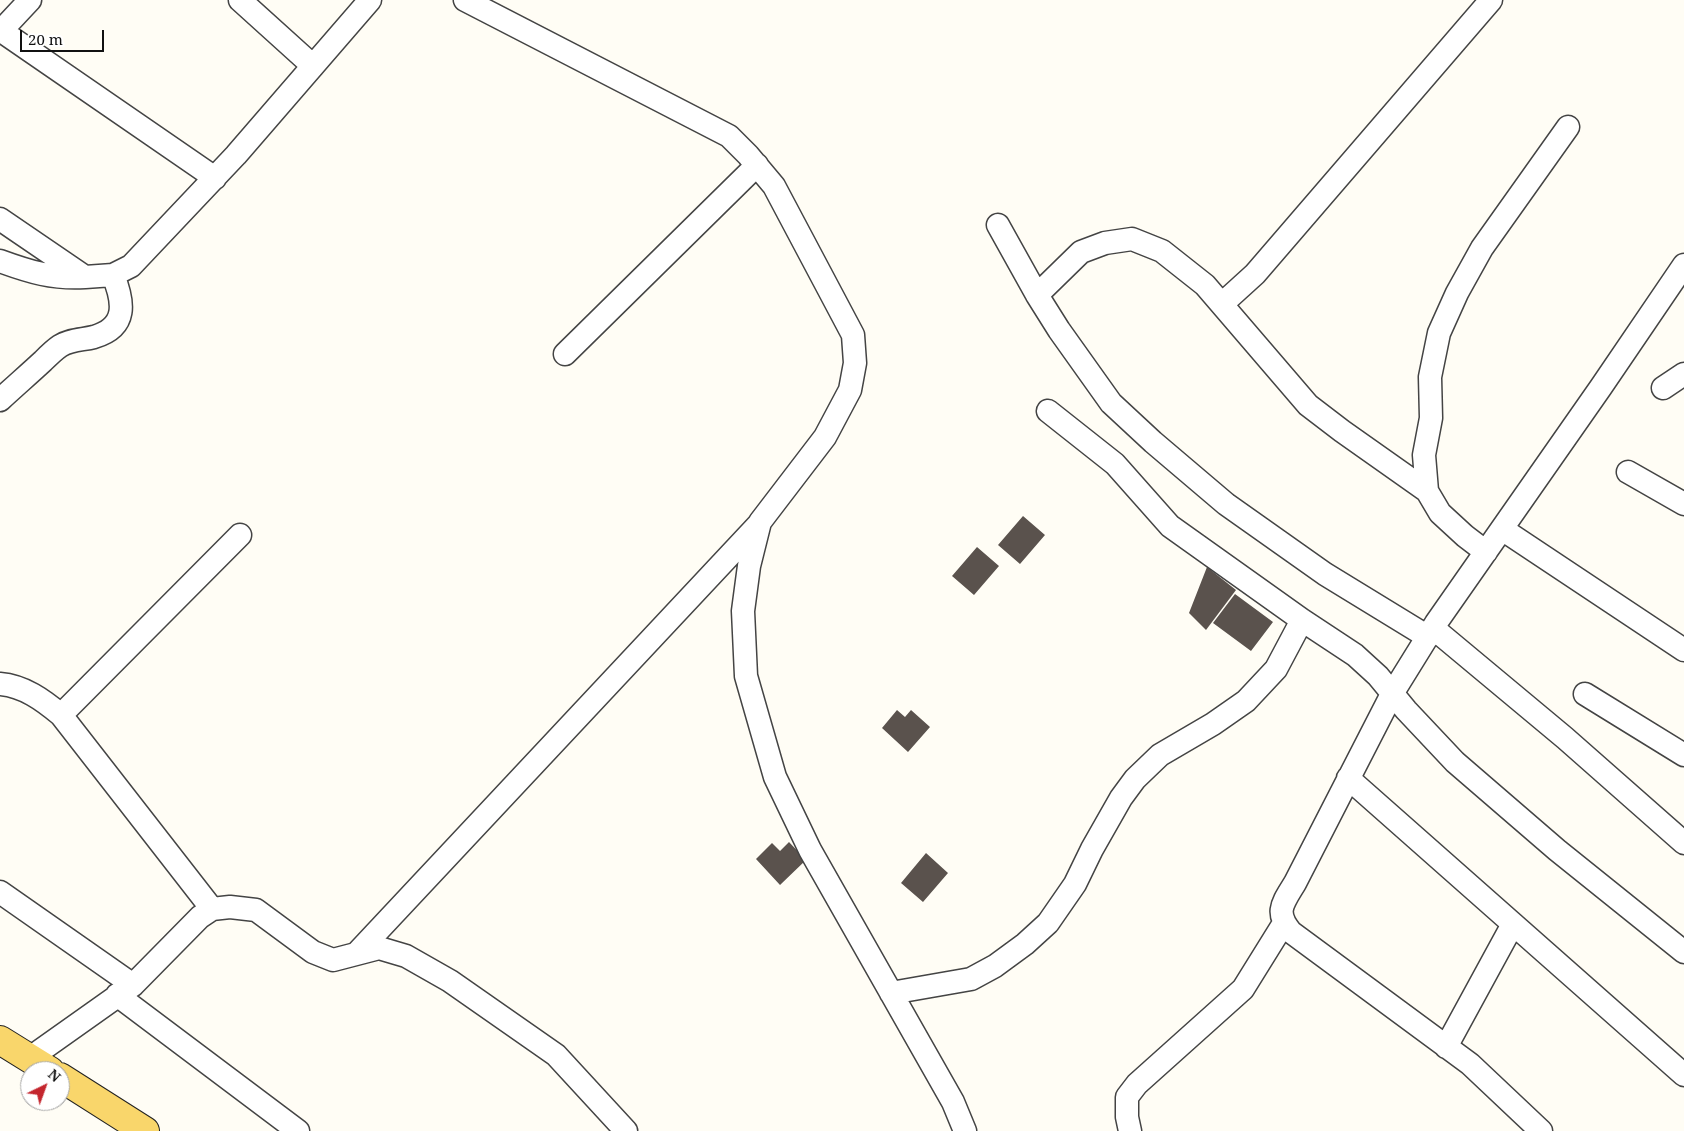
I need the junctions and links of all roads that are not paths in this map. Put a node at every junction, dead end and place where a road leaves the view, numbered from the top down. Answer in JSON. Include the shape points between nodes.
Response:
{"nodes":[{"id":1,"x":30,"y":0,"type":"edge"},
{"id":2,"x":240,"y":0,"type":"edge"},
{"id":3,"x":370,"y":0,"type":"edge"},
{"id":4,"x":464,"y":0,"type":"edge"},
{"id":5,"x":1491,"y":0,"type":"edge"},
{"id":6,"x":0,"y":31,"type":"edge"},
{"id":7,"x":313,"y":66,"type":"junction"},
{"id":8,"x":1568,"y":127,"type":"dead end"},
{"id":9,"x":757,"y":165,"type":"junction"},
{"id":10,"x":215,"y":178,"type":"junction"},
{"id":11,"x":0,"y":219,"type":"edge"},
{"id":12,"x":998,"y":225,"type":"dead end"},
{"id":13,"x":0,"y":261,"type":"edge"},
{"id":14,"x":1684,"y":265,"type":"edge"},
{"id":15,"x":113,"y":275,"type":"junction"},
{"id":16,"x":85,"y":277,"type":"junction"},
{"id":17,"x":1037,"y":295,"type":"junction"},
{"id":18,"x":1222,"y":304,"type":"junction"},
{"id":19,"x":565,"y":354,"type":"dead end"},
{"id":20,"x":1684,"y":374,"type":"edge"},
{"id":21,"x":1663,"y":388,"type":"dead end"},
{"id":22,"x":0,"y":400,"type":"edge"},
{"id":23,"x":1048,"y":411,"type":"dead end"},
{"id":24,"x":1628,"y":472,"type":"dead end"},
{"id":25,"x":1427,"y":492,"type":"junction"},
{"id":26,"x":1684,"y":504,"type":"edge"},
{"id":27,"x":760,"y":522,"type":"junction"},
{"id":28,"x":1502,"y":529,"type":"junction"},
{"id":29,"x":240,"y":535,"type":"dead end"},
{"id":30,"x":1486,"y":552,"type":"junction"},
{"id":31,"x":1302,"y":620,"type":"junction"},
{"id":32,"x":1430,"y":632,"type":"junction"},
{"id":33,"x":1684,"y":650,"type":"edge"},
{"id":34,"x":0,"y":684,"type":"edge"},
{"id":35,"x":1392,"y":694,"type":"junction"},
{"id":36,"x":1586,"y":694,"type":"dead end"},
{"id":37,"x":61,"y":715,"type":"junction"},
{"id":38,"x":1684,"y":755,"type":"edge"},
{"id":39,"x":1348,"y":778,"type":"junction"},
{"id":40,"x":1684,"y":843,"type":"edge"},
{"id":41,"x":0,"y":892,"type":"edge"},
{"id":42,"x":212,"y":909,"type":"junction"},
{"id":43,"x":1284,"y":923,"type":"junction"},
{"id":44,"x":1513,"y":924,"type":"junction"},
{"id":45,"x":1684,"y":952,"type":"edge"},
{"id":46,"x":357,"y":953,"type":"junction"},
{"id":47,"x":125,"y":990,"type":"junction"},
{"id":48,"x":891,"y":993,"type":"junction"},
{"id":49,"x":0,"y":1040,"type":"edge"},
{"id":50,"x":1446,"y":1047,"type":"junction"},
{"id":51,"x":34,"y":1061,"type":"edge"},
{"id":52,"x":45,"y":1061,"type":"edge"},
{"id":53,"x":1684,"y":1075,"type":"edge"},
{"id":54,"x":70,"y":1083,"type":"edge"},
{"id":55,"x":145,"y":1131,"type":"edge"},
{"id":56,"x":298,"y":1131,"type":"edge"},
{"id":57,"x":626,"y":1131,"type":"edge"},
{"id":58,"x":965,"y":1131,"type":"edge"},
{"id":59,"x":1130,"y":1131,"type":"edge"},
{"id":60,"x":1542,"y":1131,"type":"edge"}],
"edges":[{"from":1,"to":6,"type":"street"},
{"from":2,"to":7,"type":"street"},
{"from":3,"to":7,"type":"street"},
{"from":4,"to":9,"type":"street","via":[[729,136]]},
{"from":5,"to":18,"type":"street","via":[[1255,274]]},
{"from":6,"to":10,"type":"street"},
{"from":7,"to":10,"type":"street"},
{"from":8,"to":25,"type":"street","via":[[1482,248],[1439,334],[1430,377],[1431,418],[1424,454]]},
{"from":9,"to":19,"type":"street"},
{"from":9,"to":27,"type":"street","via":[[774,186],[853,334],[855,363],[850,390],[825,437]]},
{"from":10,"to":15,"type":"street","via":[[131,266]]},
{"from":11,"to":16,"type":"street"},
{"from":12,"to":17,"type":"street"},
{"from":13,"to":16,"type":"street","via":[[47,276]]},
{"from":14,"to":28,"type":"street"},
{"from":15,"to":16,"type":"street"},
{"from":15,"to":22,"type":"street","via":[[122,305],[118,320],[94,337],[60,346]]},
{"from":17,"to":18,"type":"street","via":[[1081,252],[1104,243],[1132,239],[1162,251],[1205,284]]},
{"from":17,"to":32,"type":"street","via":[[1110,403],[1153,442],[1226,504],[1325,574]]},
{"from":18,"to":25,"type":"street","via":[[1308,405]]},
{"from":20,"to":21,"type":"street"},
{"from":23,"to":31,"type":"street","via":[[1115,464],[1170,526]]},
{"from":24,"to":26,"type":"street"},
{"from":25,"to":30,"type":"street","via":[[1440,513]]},
{"from":27,"to":46,"type":"street"},
{"from":27,"to":48,"type":"street","via":[[749,566],[743,611],[746,676],[775,777],[810,850]]},
{"from":28,"to":30,"type":"street"},
{"from":28,"to":33,"type":"street"},
{"from":29,"to":37,"type":"street"},
{"from":30,"to":32,"type":"street"},
{"from":31,"to":35,"type":"street","via":[[1355,654]]},
{"from":31,"to":48,"type":"street","via":[[1276,669],[1246,701],[1160,755],[1135,779],[1121,798],[1075,884],[1048,923],[1025,944],[970,979]]},
{"from":32,"to":35,"type":"street"},
{"from":32,"to":40,"type":"street","via":[[1565,738]]},
{"from":34,"to":37,"type":"street","via":[[12,685],[35,696]]},
{"from":35,"to":39,"type":"street"},
{"from":35,"to":45,"type":"street","via":[[1455,762],[1556,850]]},
{"from":36,"to":38,"type":"street"},
{"from":37,"to":42,"type":"street"},
{"from":39,"to":43,"type":"street","via":[[1283,903],[1280,914]]},
{"from":39,"to":44,"type":"street"},
{"from":41,"to":47,"type":"street"},
{"from":42,"to":46,"type":"street","via":[[256,910],[313,952],[334,960]]},
{"from":42,"to":47,"type":"street"},
{"from":43,"to":50,"type":"street","via":[[1291,932]]},
{"from":43,"to":59,"type":"street","via":[[1243,989],[1137,1084],[1127,1097]]},
{"from":44,"to":50,"type":"street"},
{"from":44,"to":53,"type":"street"},
{"from":46,"to":57,"type":"street","via":[[379,948],[406,956],[450,981],[556,1055]]},
{"from":47,"to":52,"type":"street"},
{"from":47,"to":56,"type":"street"},
{"from":48,"to":58,"type":"street","via":[[953,1102]]},
{"from":49,"to":51,"type":"main road"},
{"from":50,"to":60,"type":"street","via":[[1470,1064]]},
{"from":54,"to":55,"type":"main road"}]}
